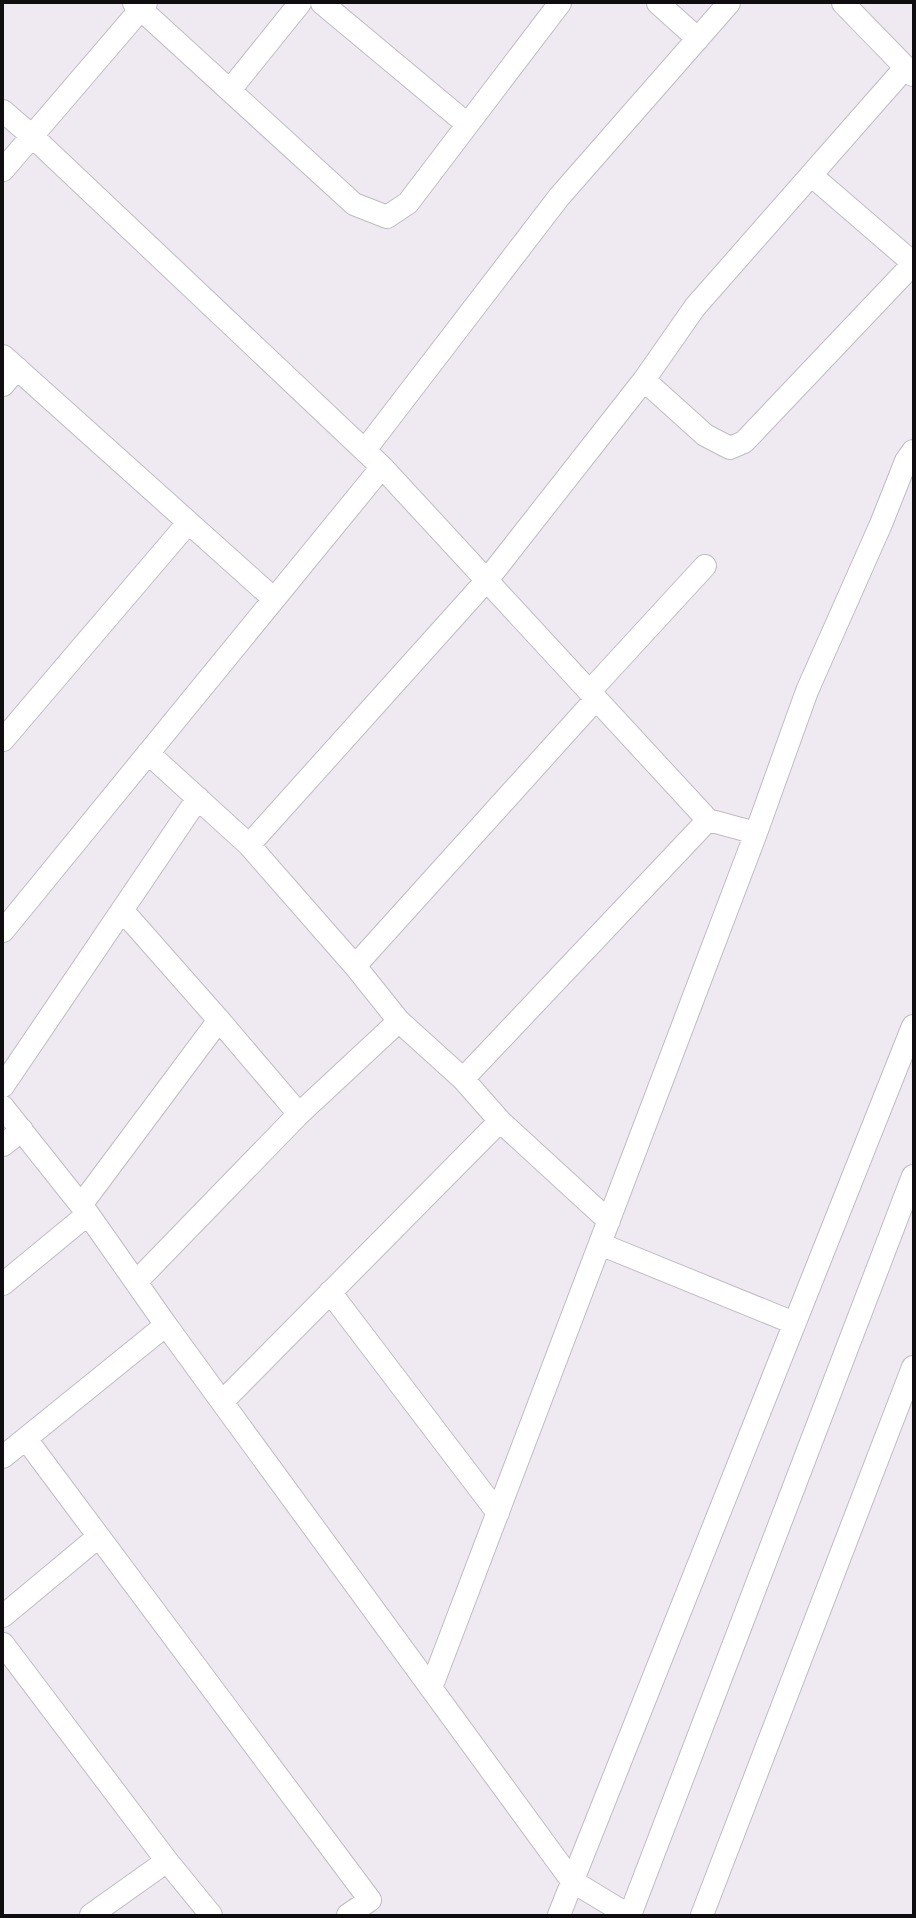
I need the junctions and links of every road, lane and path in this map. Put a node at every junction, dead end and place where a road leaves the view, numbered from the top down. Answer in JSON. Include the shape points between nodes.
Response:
{"nodes":[{"id":1,"x":300,"y":3,"type":"edge"},
{"id":2,"x":322,"y":3,"type":"edge"},
{"id":3,"x":560,"y":3,"type":"edge"},
{"id":4,"x":658,"y":3,"type":"edge"},
{"id":5,"x":729,"y":3,"type":"edge"},
{"id":6,"x":842,"y":3,"type":"edge"},
{"id":7,"x":140,"y":5,"type":"edge"},
{"id":8,"x":698,"y":39,"type":"junction"},
{"id":9,"x":909,"y":71,"type":"edge"},
{"id":10,"x":230,"y":90,"type":"junction"},
{"id":11,"x":3,"y":111,"type":"edge"},
{"id":12,"x":467,"y":124,"type":"junction"},
{"id":13,"x":32,"y":136,"type":"junction"},
{"id":14,"x":3,"y":170,"type":"edge"},
{"id":15,"x":811,"y":175,"type":"junction"},
{"id":16,"x":913,"y":263,"type":"edge"},
{"id":17,"x":10,"y":362,"type":"edge"},
{"id":18,"x":644,"y":380,"type":"junction"},
{"id":19,"x":3,"y":385,"type":"edge"},
{"id":20,"x":365,"y":450,"type":"junction"},
{"id":21,"x":913,"y":451,"type":"edge"},
{"id":22,"x":382,"y":466,"type":"junction"},
{"id":23,"x":188,"y":523,"type":"junction"},
{"id":24,"x":705,"y":566,"type":"dead end"},
{"id":25,"x":487,"y":580,"type":"junction"},
{"id":26,"x":274,"y":599,"type":"junction"},
{"id":27,"x":593,"y":695,"type":"junction"},
{"id":28,"x":3,"y":740,"type":"edge"},
{"id":29,"x":148,"y":753,"type":"junction"},
{"id":30,"x":198,"y":798,"type":"junction"},
{"id":31,"x":708,"y":820,"type":"junction"},
{"id":32,"x":756,"y":834,"type":"junction"},
{"id":33,"x":249,"y":845,"type":"junction"},
{"id":34,"x":122,"y":910,"type":"junction"},
{"id":35,"x":3,"y":931,"type":"edge"},
{"id":36,"x":355,"y":966,"type":"junction"},
{"id":37,"x":219,"y":1020,"type":"junction"},
{"id":38,"x":399,"y":1021,"type":"junction"},
{"id":39,"x":913,"y":1026,"type":"edge"},
{"id":40,"x":463,"y":1079,"type":"junction"},
{"id":41,"x":3,"y":1086,"type":"edge"},
{"id":42,"x":3,"y":1108,"type":"edge"},
{"id":43,"x":299,"y":1114,"type":"junction"},
{"id":44,"x":500,"y":1121,"type":"junction"},
{"id":45,"x":22,"y":1130,"type":"junction"},
{"id":46,"x":3,"y":1145,"type":"edge"},
{"id":47,"x":913,"y":1176,"type":"edge"},
{"id":48,"x":84,"y":1209,"type":"junction"},
{"id":49,"x":609,"y":1221,"type":"junction"},
{"id":50,"x":600,"y":1244,"type":"junction"},
{"id":51,"x":136,"y":1282,"type":"junction"},
{"id":52,"x":3,"y":1284,"type":"edge"},
{"id":53,"x":330,"y":1292,"type":"junction"},
{"id":54,"x":794,"y":1323,"type":"junction"},
{"id":55,"x":166,"y":1325,"type":"junction"},
{"id":56,"x":913,"y":1367,"type":"edge"},
{"id":57,"x":222,"y":1402,"type":"junction"},
{"id":58,"x":26,"y":1439,"type":"junction"},
{"id":59,"x":3,"y":1457,"type":"edge"},
{"id":60,"x":498,"y":1513,"type":"junction"},
{"id":61,"x":98,"y":1537,"type":"junction"},
{"id":62,"x":3,"y":1616,"type":"edge"},
{"id":63,"x":3,"y":1644,"type":"edge"},
{"id":64,"x":431,"y":1688,"type":"junction"},
{"id":65,"x":167,"y":1861,"type":"junction"},
{"id":66,"x":572,"y":1881,"type":"junction"},
{"id":67,"x":376,"y":1907,"type":"edge"},
{"id":68,"x":91,"y":1915,"type":"edge"},
{"id":69,"x":211,"y":1915,"type":"edge"},
{"id":70,"x":348,"y":1915,"type":"edge"},
{"id":71,"x":559,"y":1915,"type":"edge"},
{"id":72,"x":629,"y":1915,"type":"edge"},
{"id":73,"x":702,"y":1915,"type":"edge"}],
"edges":[{"from":1,"to":10,"type":"street"},
{"from":2,"to":12,"type":"street"},
{"from":3,"to":12,"type":"street"},
{"from":4,"to":8,"type":"street"},
{"from":5,"to":8,"type":"street"},
{"from":6,"to":9,"type":"street"},
{"from":7,"to":10,"type":"street"},
{"from":7,"to":13,"type":"street"},
{"from":8,"to":20,"type":"street","via":[[559,197]]},
{"from":9,"to":15,"type":"street"},
{"from":10,"to":12,"type":"street","via":[[354,204],[387,217],[408,203]]},
{"from":11,"to":13,"type":"street"},
{"from":13,"to":14,"type":"street"},
{"from":13,"to":20,"type":"street"},
{"from":15,"to":16,"type":"street"},
{"from":15,"to":18,"type":"street","via":[[695,307]]},
{"from":16,"to":18,"type":"street","via":[[744,442],[730,448],[705,435]]},
{"from":17,"to":19,"type":"street"},
{"from":17,"to":23,"type":"street"},
{"from":18,"to":25,"type":"street"},
{"from":20,"to":22,"type":"street"},
{"from":21,"to":32,"type":"street","via":[[906,461],[807,691]]},
{"from":22,"to":25,"type":"street"},
{"from":22,"to":26,"type":"street"},
{"from":23,"to":26,"type":"street"},
{"from":23,"to":28,"type":"street"},
{"from":24,"to":27,"type":"street"},
{"from":25,"to":27,"type":"street"},
{"from":25,"to":33,"type":"street"},
{"from":26,"to":29,"type":"street"},
{"from":27,"to":31,"type":"street"},
{"from":27,"to":36,"type":"street"},
{"from":29,"to":30,"type":"street"},
{"from":29,"to":35,"type":"street"},
{"from":30,"to":33,"type":"street"},
{"from":30,"to":34,"type":"street"},
{"from":31,"to":32,"type":"street"},
{"from":31,"to":40,"type":"street"},
{"from":32,"to":49,"type":"street"},
{"from":33,"to":36,"type":"street"},
{"from":34,"to":37,"type":"street"},
{"from":34,"to":41,"type":"street"},
{"from":36,"to":38,"type":"street"},
{"from":37,"to":43,"type":"street"},
{"from":37,"to":48,"type":"street"},
{"from":38,"to":40,"type":"street"},
{"from":38,"to":43,"type":"street"},
{"from":39,"to":54,"type":"street"},
{"from":40,"to":44,"type":"street"},
{"from":42,"to":45,"type":"street"},
{"from":43,"to":51,"type":"street"},
{"from":44,"to":49,"type":"street"},
{"from":44,"to":53,"type":"street"},
{"from":45,"to":46,"type":"street"},
{"from":45,"to":48,"type":"street"},
{"from":47,"to":72,"type":"street"},
{"from":48,"to":51,"type":"street"},
{"from":48,"to":52,"type":"street"},
{"from":49,"to":50,"type":"street"},
{"from":50,"to":54,"type":"street"},
{"from":50,"to":60,"type":"street"},
{"from":51,"to":55,"type":"street"},
{"from":53,"to":57,"type":"street"},
{"from":53,"to":60,"type":"street"},
{"from":54,"to":66,"type":"street"},
{"from":55,"to":57,"type":"street"},
{"from":55,"to":58,"type":"street"},
{"from":56,"to":73,"type":"street"},
{"from":57,"to":64,"type":"street"},
{"from":58,"to":59,"type":"street"},
{"from":58,"to":61,"type":"street"},
{"from":60,"to":64,"type":"street"},
{"from":61,"to":62,"type":"street"},
{"from":61,"to":67,"type":"street"},
{"from":63,"to":65,"type":"street"},
{"from":64,"to":66,"type":"street"},
{"from":65,"to":68,"type":"street"},
{"from":65,"to":69,"type":"street"},
{"from":66,"to":71,"type":"street"},
{"from":66,"to":72,"type":"street"},
{"from":67,"to":70,"type":"street"}]}
